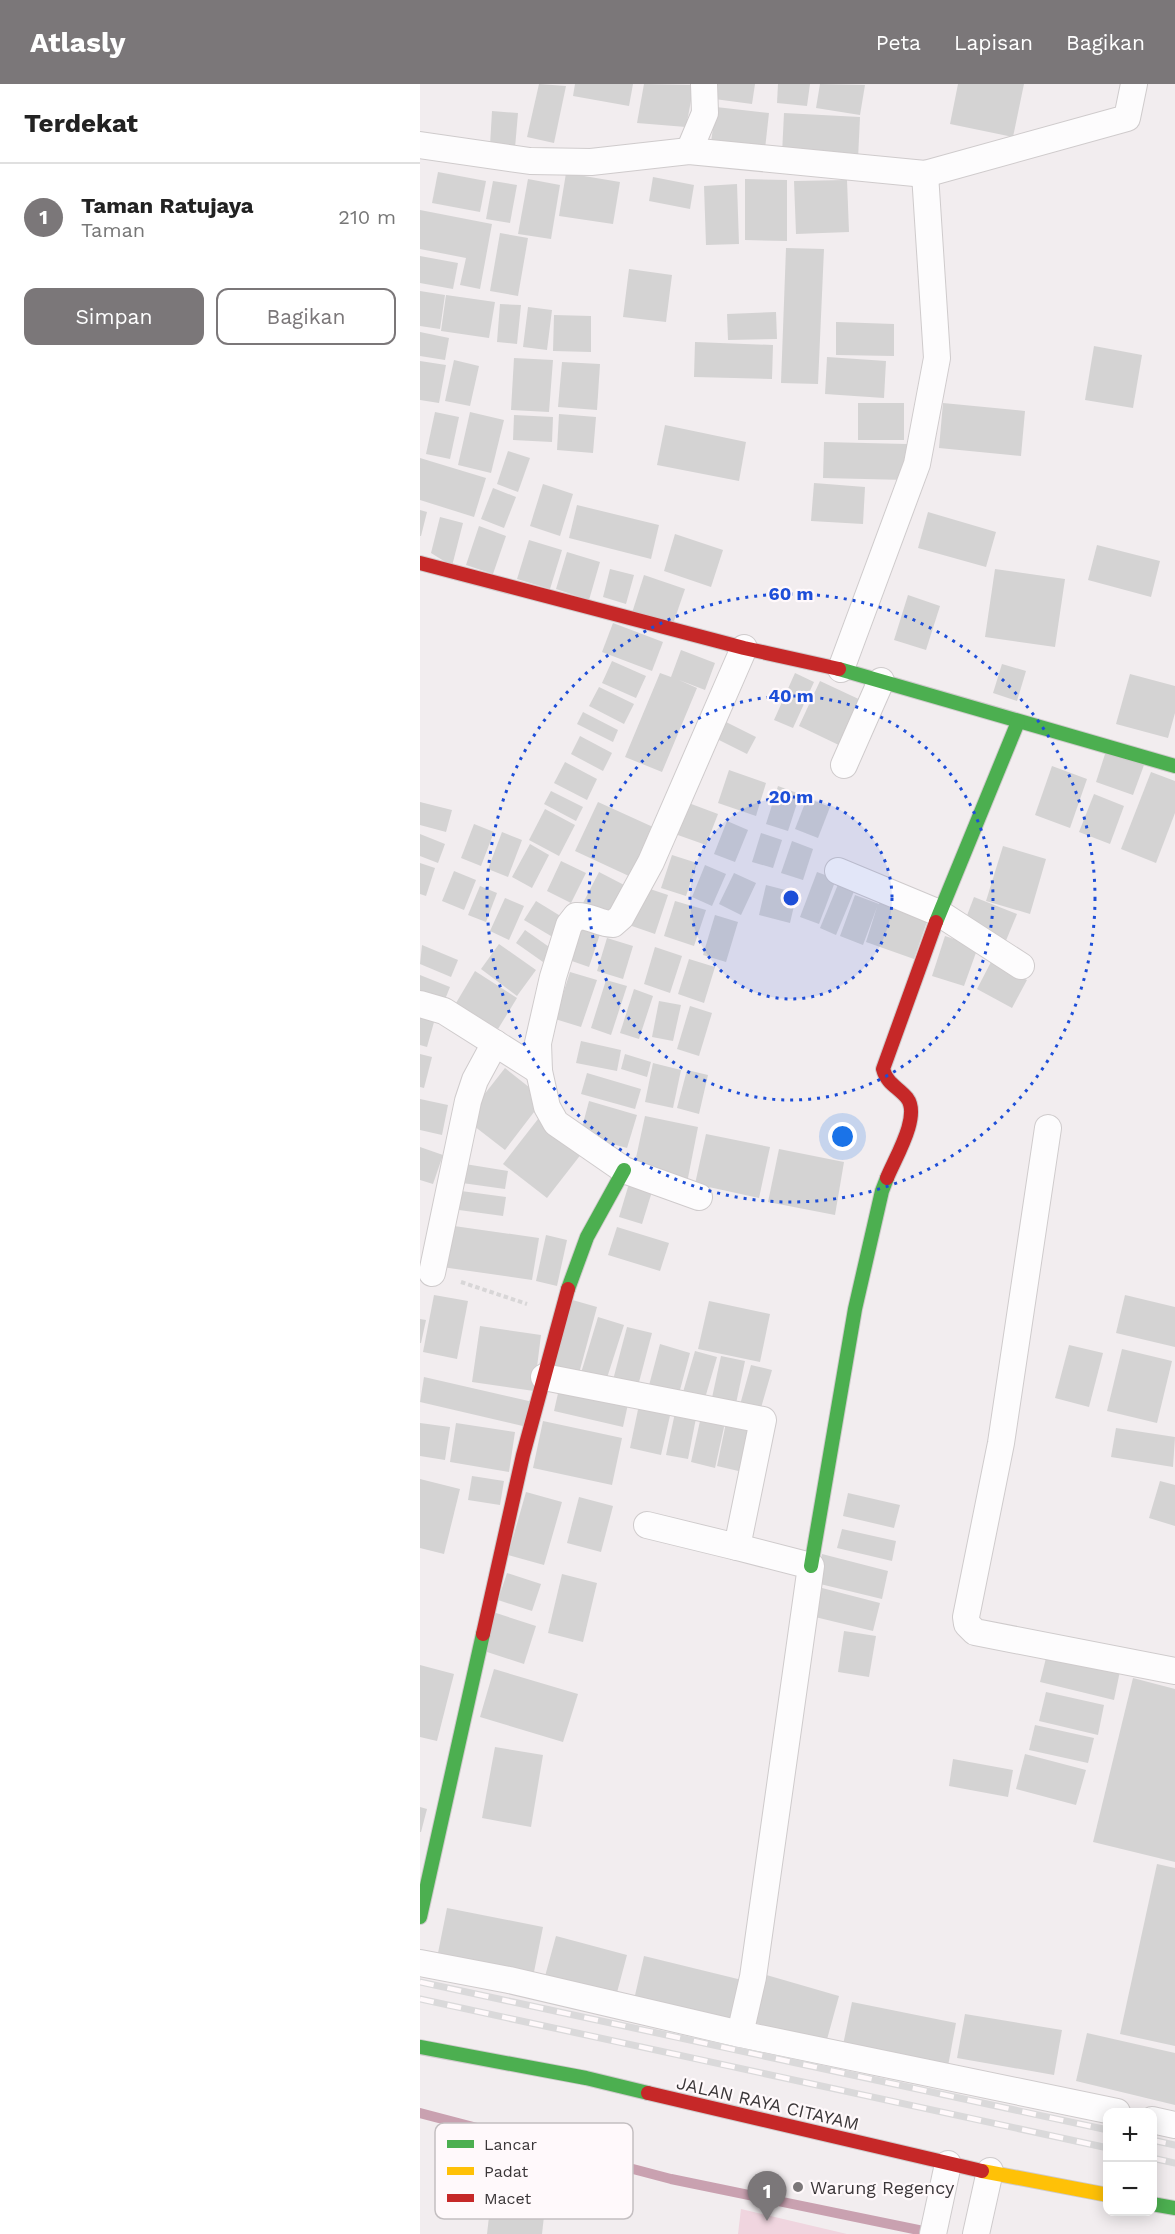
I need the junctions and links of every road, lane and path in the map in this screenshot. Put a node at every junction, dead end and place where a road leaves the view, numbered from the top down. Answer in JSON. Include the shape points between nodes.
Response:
{"nodes":[{"id":1,"x":704,"y":84,"type":"edge"},
{"id":2,"x":1134,"y":84,"type":"edge"},
{"id":3,"x":420,"y":145,"type":"edge"},
{"id":4,"x":689,"y":151,"type":"junction"},
{"id":5,"x":925,"y":174,"type":"junction"},
{"id":6,"x":420,"y":563,"type":"edge"},
{"id":7,"x":744,"y":648,"type":"junction"},
{"id":8,"x":841,"y":669,"type":"junction"},
{"id":9,"x":881,"y":681,"type":"junction"},
{"id":10,"x":1018,"y":722,"type":"junction"},
{"id":11,"x":844,"y":765,"type":"dead end"},
{"id":12,"x":1175,"y":765,"type":"edge"},
{"id":13,"x":838,"y":871,"type":"dead end"},
{"id":14,"x":939,"y":913,"type":"junction"},
{"id":15,"x":1021,"y":966,"type":"dead end"},
{"id":16,"x":420,"y":1004,"type":"edge"},
{"id":17,"x":495,"y":1043,"type":"junction"},
{"id":18,"x":539,"y":1071,"type":"junction"},
{"id":19,"x":1048,"y":1128,"type":"dead end"},
{"id":20,"x":624,"y":1170,"type":"junction"},
{"id":21,"x":699,"y":1197,"type":"dead end"},
{"id":22,"x":432,"y":1273,"type":"joint"},
{"id":23,"x":559,"y":1316,"type":"junction"},
{"id":24,"x":544,"y":1377,"type":"junction"},
{"id":25,"x":646,"y":1525,"type":"dead end"},
{"id":26,"x":737,"y":1547,"type":"junction"},
{"id":27,"x":811,"y":1566,"type":"junction"},
{"id":28,"x":1175,"y":1671,"type":"edge"},
{"id":29,"x":420,"y":1917,"type":"edge"},
{"id":30,"x":420,"y":1963,"type":"edge"},
{"id":31,"x":740,"y":2034,"type":"junction"},
{"id":32,"x":420,"y":2047,"type":"edge"},
{"id":33,"x":1103,"y":2109,"type":"edge"},
{"id":34,"x":1157,"y":2121,"type":"edge"},
{"id":35,"x":1175,"y":2125,"type":"edge"},
{"id":36,"x":948,"y":2164,"type":"junction"},
{"id":37,"x":990,"y":2171,"type":"junction"},
{"id":38,"x":1103,"y":2194,"type":"edge"},
{"id":39,"x":1157,"y":2205,"type":"edge"},
{"id":40,"x":1175,"y":2208,"type":"edge"},
{"id":41,"x":933,"y":2234,"type":"edge"},
{"id":42,"x":976,"y":2234,"type":"edge"}],
"edges":[{"from":1,"to":4,"type":"street","via":[[705,113]]},
{"from":2,"to":5,"type":"street","via":[[1127,118]]},
{"from":3,"to":4,"type":"street","via":[[530,161],[591,162]]},
{"from":4,"to":5,"type":"street"},
{"from":5,"to":8,"type":"street","via":[[938,358],[917,464]]},
{"from":6,"to":7,"type":"street"},
{"from":7,"to":8,"type":"street"},
{"from":7,"to":18,"type":"street","via":[[651,862],[621,917],[613,924],[604,924],[588,915],[576,916],[569,926],[538,1043]]},
{"from":8,"to":9,"type":"street"},
{"from":9,"to":10,"type":"street"},
{"from":9,"to":11,"type":"street"},
{"from":10,"to":12,"type":"street"},
{"from":10,"to":14,"type":"street"},
{"from":13,"to":14,"type":"street"},
{"from":14,"to":15,"type":"street"},
{"from":14,"to":27,"type":"street","via":[[883,1069],[888,1083],[913,1104],[913,1116],[882,1191],[860,1287]]},
{"from":16,"to":17,"type":"street","via":[[444,1011]]},
{"from":17,"to":18,"type":"street"},
{"from":17,"to":22,"type":"street","via":[[468,1101]]},
{"from":18,"to":20,"type":"street","via":[[547,1107],[556,1123]]},
{"from":19,"to":28,"type":"street","via":[[1001,1443],[967,1624],[975,1632]]},
{"from":20,"to":21,"type":"street"},
{"from":20,"to":23,"type":"street","via":[[587,1237]]},
{"from":22,"to":23,"type":"path"},
{"from":23,"to":24,"type":"street"},
{"from":24,"to":26,"type":"street","via":[[763,1420]]},
{"from":24,"to":29,"type":"street","via":[[523,1455]]},
{"from":25,"to":26,"type":"street"},
{"from":26,"to":27,"type":"street"},
{"from":27,"to":31,"type":"street","via":[[754,1966]]},
{"from":30,"to":31,"type":"street"},
{"from":31,"to":33,"type":"street"},
{"from":32,"to":36,"type":"street","name":"JALAN RAYA CITAYAM","via":[[586,2078]]},
{"from":34,"to":35,"type":"street"},
{"from":36,"to":37,"type":"street","name":"JALAN RAYA CITAYAM"},
{"from":36,"to":41,"type":"street"},
{"from":37,"to":38,"type":"street","name":"JALAN RAYA CITAYAM"},
{"from":37,"to":42,"type":"street"},
{"from":39,"to":40,"type":"street"}]}
